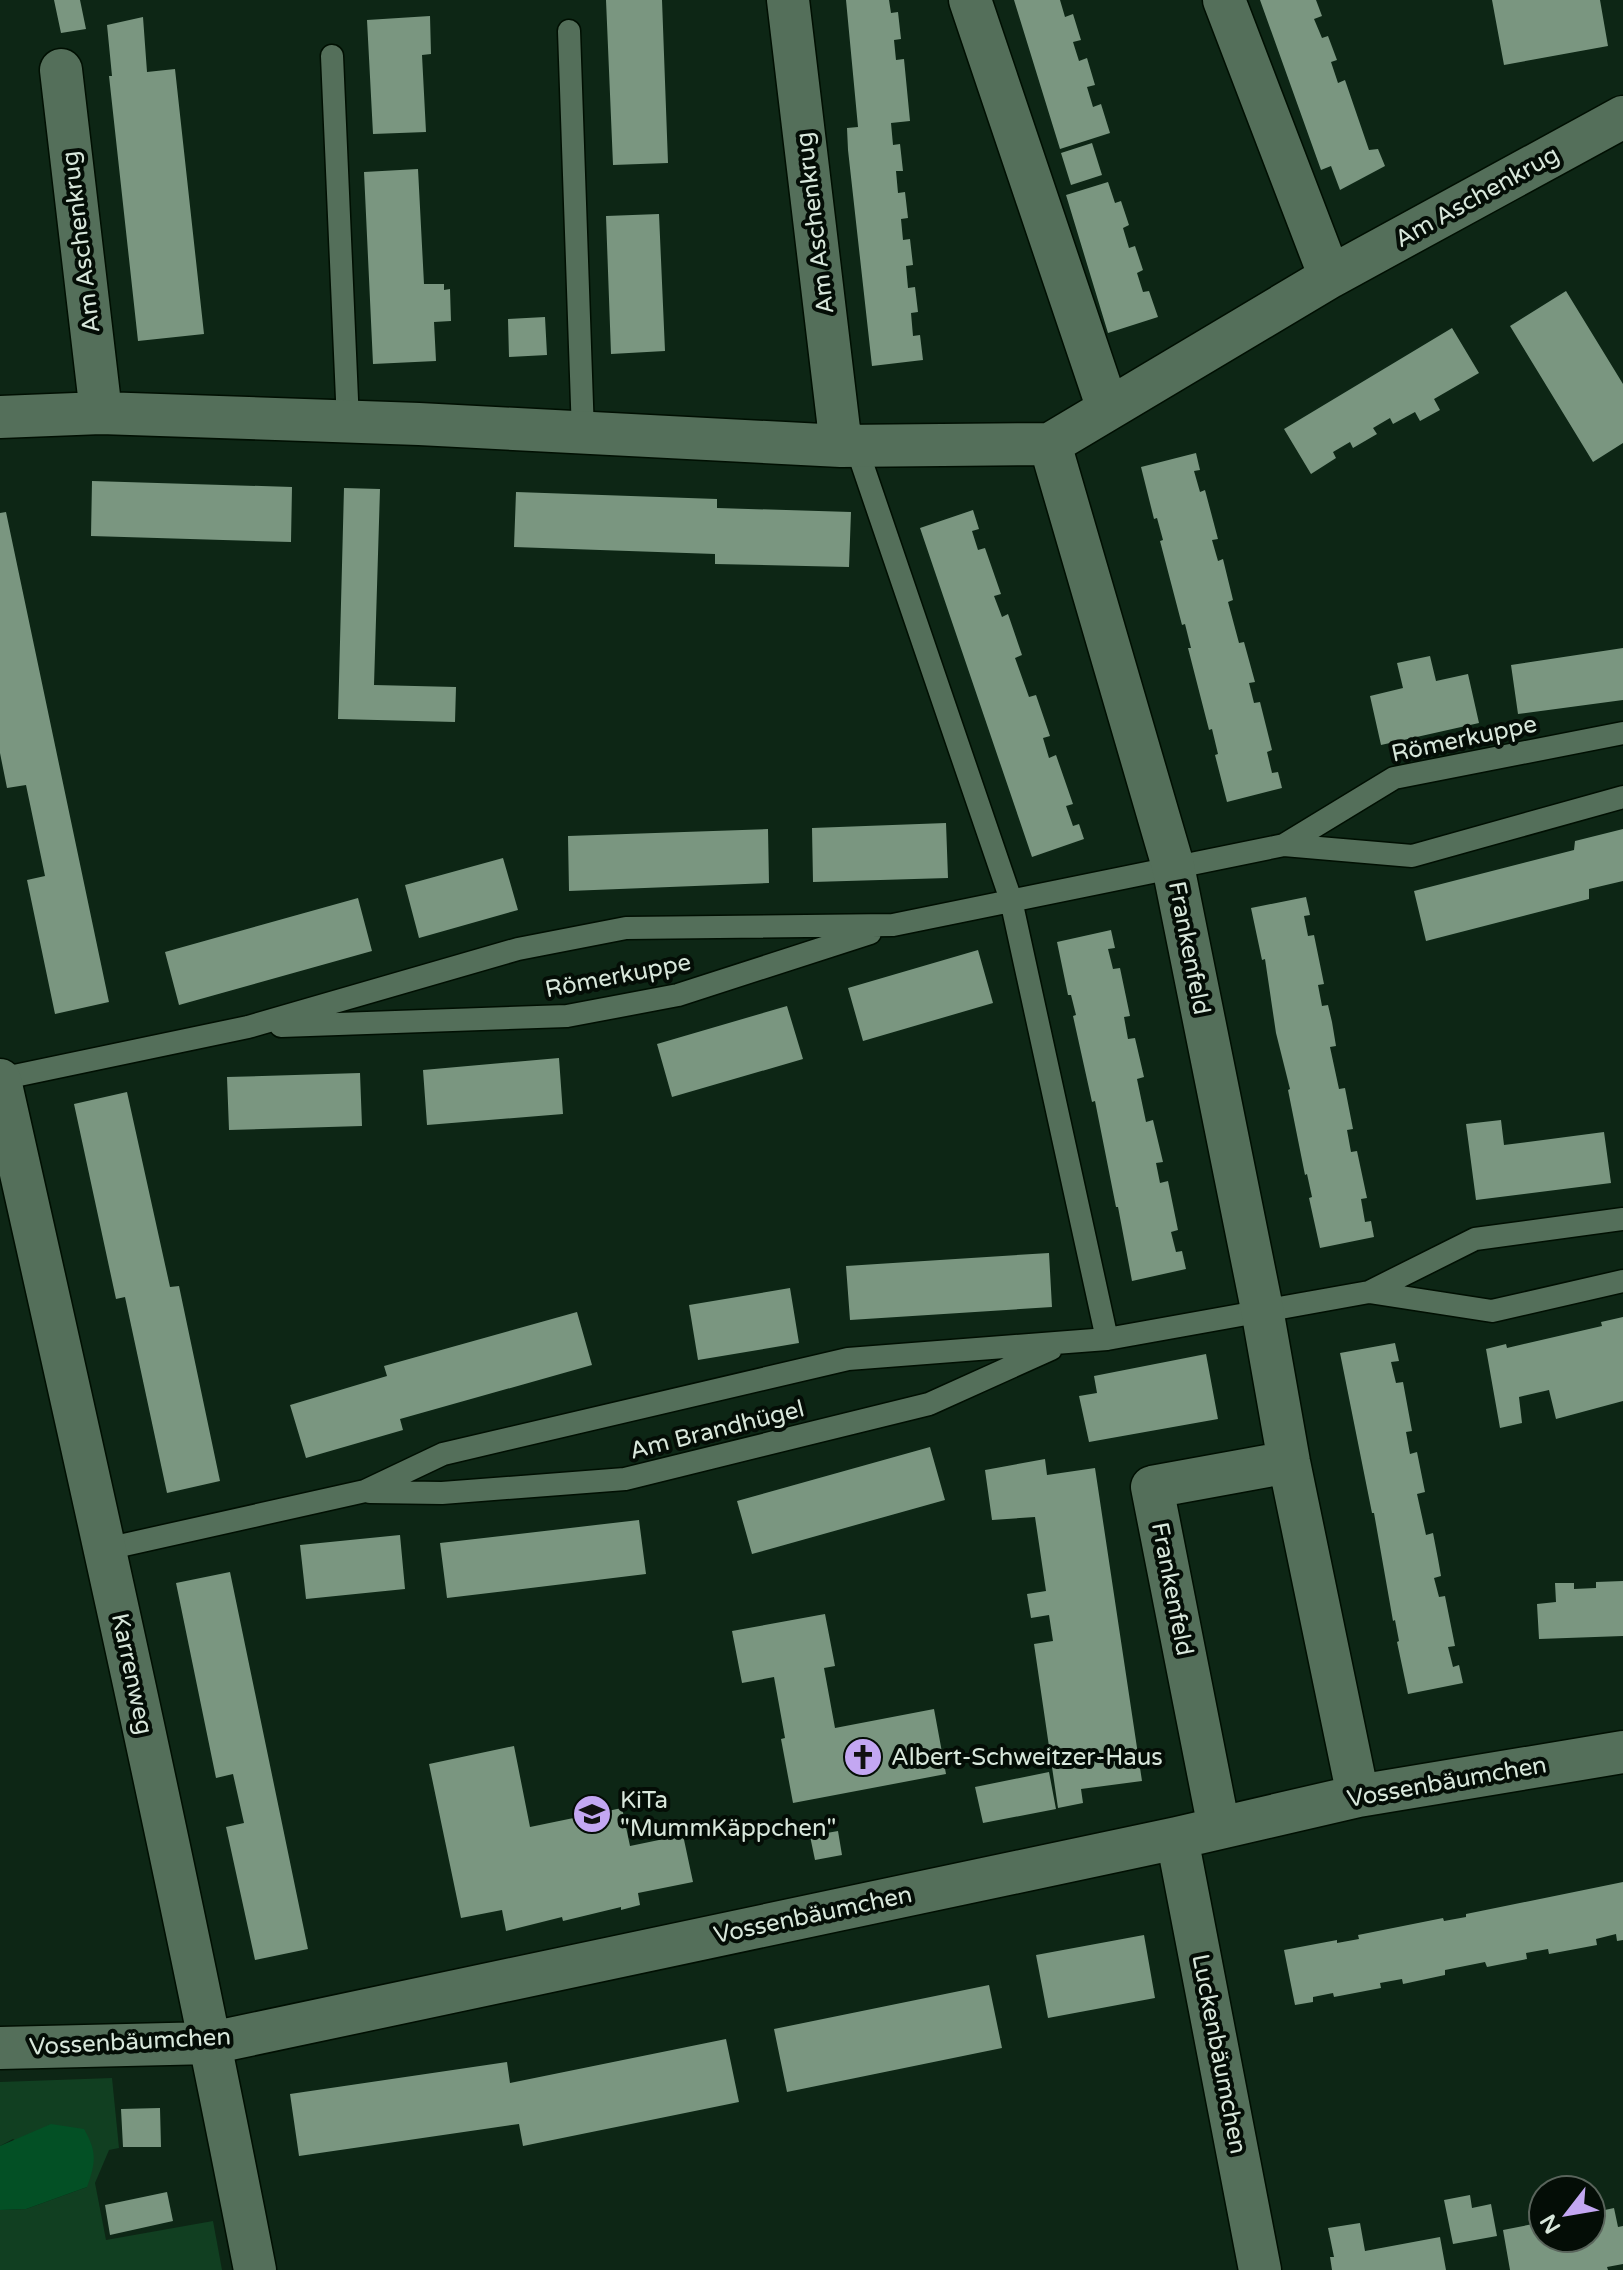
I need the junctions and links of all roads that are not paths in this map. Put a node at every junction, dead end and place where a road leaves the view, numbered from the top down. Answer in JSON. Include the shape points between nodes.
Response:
{"nodes":[{"id":1,"x":788,"y":0,"type":"edge"},
{"id":2,"x":970,"y":0,"type":"edge"},
{"id":3,"x":1224,"y":0,"type":"edge"},
{"id":4,"x":569,"y":31,"type":"dead end"},
{"id":5,"x":332,"y":56,"type":"dead end"},
{"id":6,"x":61,"y":70,"type":"dead end"},
{"id":7,"x":1623,"y":117,"type":"edge"},
{"id":8,"x":1330,"y":277,"type":"junction"},
{"id":9,"x":1108,"y":409,"type":"junction"},
{"id":10,"x":101,"y":413,"type":"junction"},
{"id":11,"x":0,"y":417,"type":"edge"},
{"id":12,"x":348,"y":422,"type":"junction"},
{"id":13,"x":583,"y":433,"type":"junction"},
{"id":14,"x":1050,"y":444,"type":"junction"},
{"id":15,"x":849,"y":446,"type":"junction"},
{"id":16,"x":1623,"y":733,"type":"edge"},
{"id":17,"x":1623,"y":797,"type":"edge"},
{"id":18,"x":1284,"y":845,"type":"junction"},
{"id":19,"x":1173,"y":866,"type":"junction"},
{"id":20,"x":1011,"y":900,"type":"junction"},
{"id":21,"x":893,"y":925,"type":"junction"},
{"id":22,"x":248,"y":1027,"type":"junction"},
{"id":23,"x":0,"y":1080,"type":"edge"},
{"id":24,"x":1623,"y":1219,"type":"edge"},
{"id":25,"x":1623,"y":1281,"type":"edge"},
{"id":26,"x":1369,"y":1292,"type":"junction"},
{"id":27,"x":1262,"y":1309,"type":"junction"},
{"id":28,"x":1107,"y":1339,"type":"junction"},
{"id":29,"x":1066,"y":1342,"type":"junction"},
{"id":30,"x":1289,"y":1462,"type":"junction"},
{"id":31,"x":365,"y":1491,"type":"junction"},
{"id":32,"x":106,"y":1549,"type":"junction"},
{"id":33,"x":1623,"y":1752,"type":"edge"},
{"id":34,"x":1358,"y":1796,"type":"junction"},
{"id":35,"x":1219,"y":1828,"type":"junction"},
{"id":36,"x":1177,"y":1838,"type":"junction"},
{"id":37,"x":211,"y":2043,"type":"junction"},
{"id":38,"x":0,"y":2048,"type":"edge"},
{"id":39,"x":255,"y":2270,"type":"edge"},
{"id":40,"x":1260,"y":2270,"type":"edge"}],
"edges":[{"from":1,"to":15,"type":"street","name":"Am Aschenkrug"},
{"from":2,"to":9,"type":"street"},
{"from":3,"to":8,"type":"street"},
{"from":4,"to":13,"type":"lane"},
{"from":5,"to":12,"type":"lane"},
{"from":6,"to":10,"type":"street","name":"Am Aschenkrug"},
{"from":7,"to":8,"type":"street","name":"Am Aschenkrug"},
{"from":8,"to":9,"type":"street","name":"Am Aschenkrug"},
{"from":9,"to":14,"type":"street","name":"Am Aschenkrug"},
{"from":10,"to":11,"type":"street"},
{"from":10,"to":12,"type":"street"},
{"from":12,"to":13,"type":"street"},
{"from":13,"to":15,"type":"street"},
{"from":14,"to":15,"type":"street"},
{"from":14,"to":19,"type":"street","name":"Frankenfeld"},
{"from":15,"to":20,"type":"lane"},
{"from":16,"to":18,"type":"lane","name":"Römerkuppe","via":[[1394,778]]},
{"from":17,"to":18,"type":"lane","name":"Römerkuppe","via":[[1412,856]]},
{"from":18,"to":19,"type":"lane","name":"Römerkuppe"},
{"from":19,"to":20,"type":"lane","name":"Römerkuppe"},
{"from":19,"to":27,"type":"street","name":"Frankenfeld"},
{"from":20,"to":21,"type":"lane","name":"Römerkuppe"},
{"from":20,"to":28,"type":"lane"},
{"from":21,"to":22,"type":"lane","name":"Römerkuppe","via":[[626,928],[518,949]]},
{"from":21,"to":22,"type":"lane","name":"Römerkuppe","via":[[678,995],[567,1016]]},
{"from":22,"to":23,"type":"lane","name":"Römerkuppe"},
{"from":23,"to":32,"type":"street","name":"Karrenweg"},
{"from":24,"to":26,"type":"lane","name":"Am Brandhügel","via":[[1475,1239]]},
{"from":25,"to":26,"type":"lane","name":"Am Brandhügel","via":[[1492,1311]]},
{"from":26,"to":27,"type":"lane","name":"Am Brandhügel"},
{"from":27,"to":28,"type":"lane","name":"Am Brandhügel"},
{"from":27,"to":30,"type":"street","name":"Frankenfeld"},
{"from":28,"to":29,"type":"lane","name":"Am Brandhügel"},
{"from":29,"to":31,"type":"lane","name":"Am Brandhügel","via":[[848,1359],[443,1454]]},
{"from":29,"to":31,"type":"lane","name":"Am Brandhügel","via":[[929,1404],[625,1479],[442,1493]]},
{"from":30,"to":34,"type":"street","name":"Frankenfeld"},
{"from":30,"to":35,"type":"street","name":"Frankenfeld","via":[[1152,1487]]},
{"from":31,"to":32,"type":"lane","name":"Am Brandhügel"},
{"from":32,"to":37,"type":"street","name":"Karrenweg"},
{"from":33,"to":34,"type":"street","name":"Vossenbäumchen"},
{"from":34,"to":35,"type":"street","name":"Vossenbäumchen"},
{"from":35,"to":36,"type":"street","name":"Vossenbäumchen"},
{"from":36,"to":37,"type":"street","name":"Vossenbäumchen"},
{"from":36,"to":40,"type":"street","name":"Luckenbäumchen"},
{"from":37,"to":38,"type":"street","name":"Vossenbäumchen"},
{"from":37,"to":39,"type":"street","name":"Karrenweg"}]}
